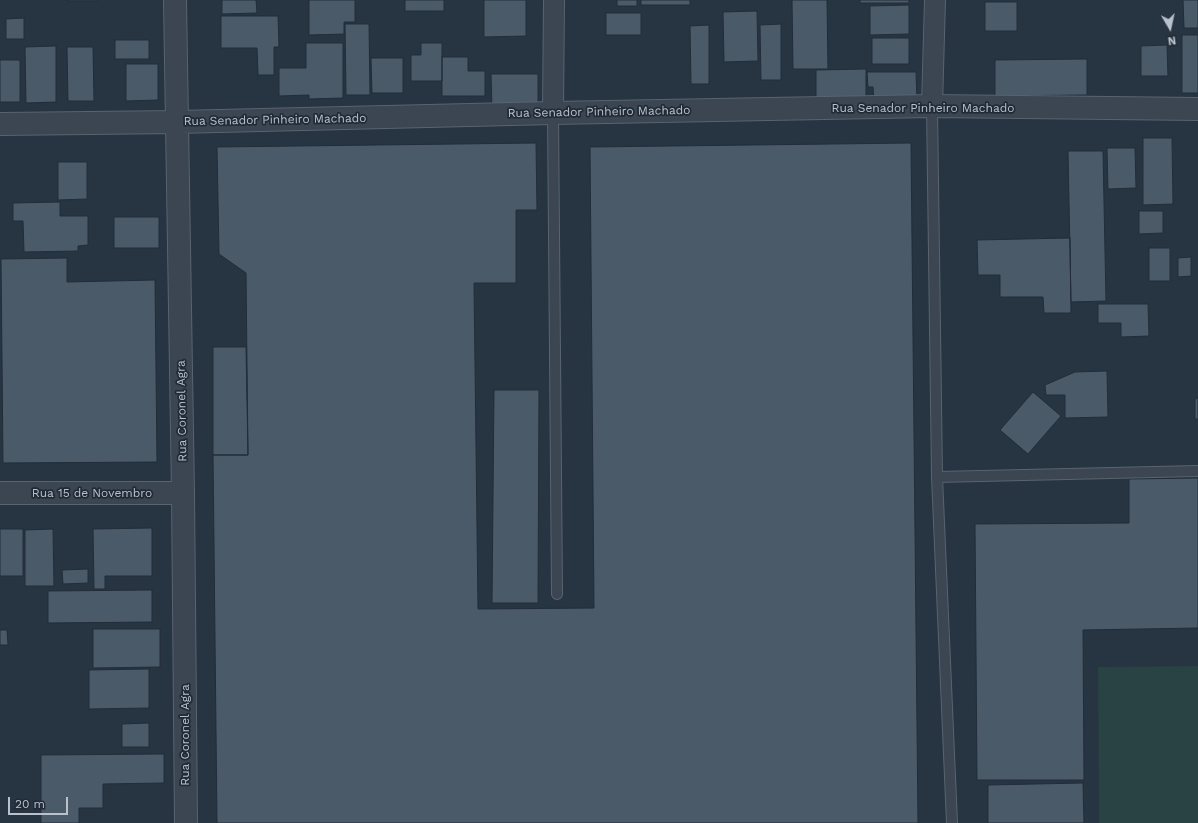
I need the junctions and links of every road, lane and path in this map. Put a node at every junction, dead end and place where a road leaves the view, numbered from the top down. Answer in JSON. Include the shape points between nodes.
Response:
{"nodes":[{"id":1,"x":175,"y":0,"type":"edge"},
{"id":2,"x":554,"y":0,"type":"edge"},
{"id":3,"x":935,"y":0,"type":"edge"},
{"id":4,"x":932,"y":106,"type":"junction"},
{"id":5,"x":1198,"y":109,"type":"edge"},
{"id":6,"x":553,"y":113,"type":"junction"},
{"id":7,"x":178,"y":122,"type":"junction"},
{"id":8,"x":0,"y":124,"type":"edge"},
{"id":9,"x":1198,"y":471,"type":"edge"},
{"id":10,"x":937,"y":477,"type":"junction"},
{"id":11,"x":0,"y":492,"type":"edge"},
{"id":12,"x":183,"y":493,"type":"junction"},
{"id":13,"x":557,"y":594,"type":"dead end"},
{"id":14,"x":186,"y":823,"type":"edge"},
{"id":15,"x":952,"y":823,"type":"edge"}],
"edges":[{"from":1,"to":7,"type":"street","name":"Rua Coronel Agra"},
{"from":2,"to":6,"type":"street"},
{"from":3,"to":4,"type":"street"},
{"from":4,"to":5,"type":"street","name":"Rua Senador Pinheiro Machado"},
{"from":4,"to":6,"type":"street","name":"Rua Senador Pinheiro Machado"},
{"from":4,"to":10,"type":"lane"},
{"from":6,"to":7,"type":"street","name":"Rua Senador Pinheiro Machado"},
{"from":6,"to":13,"type":"lane"},
{"from":7,"to":8,"type":"street","name":"Rua Senador Pinheiro Machado"},
{"from":7,"to":12,"type":"street","name":"Rua Coronel Agra"},
{"from":9,"to":10,"type":"lane"},
{"from":10,"to":15,"type":"lane"},
{"from":11,"to":12,"type":"street","name":"Rua 15 de Novembro"},
{"from":12,"to":14,"type":"street","name":"Rua Coronel Agra"}]}
